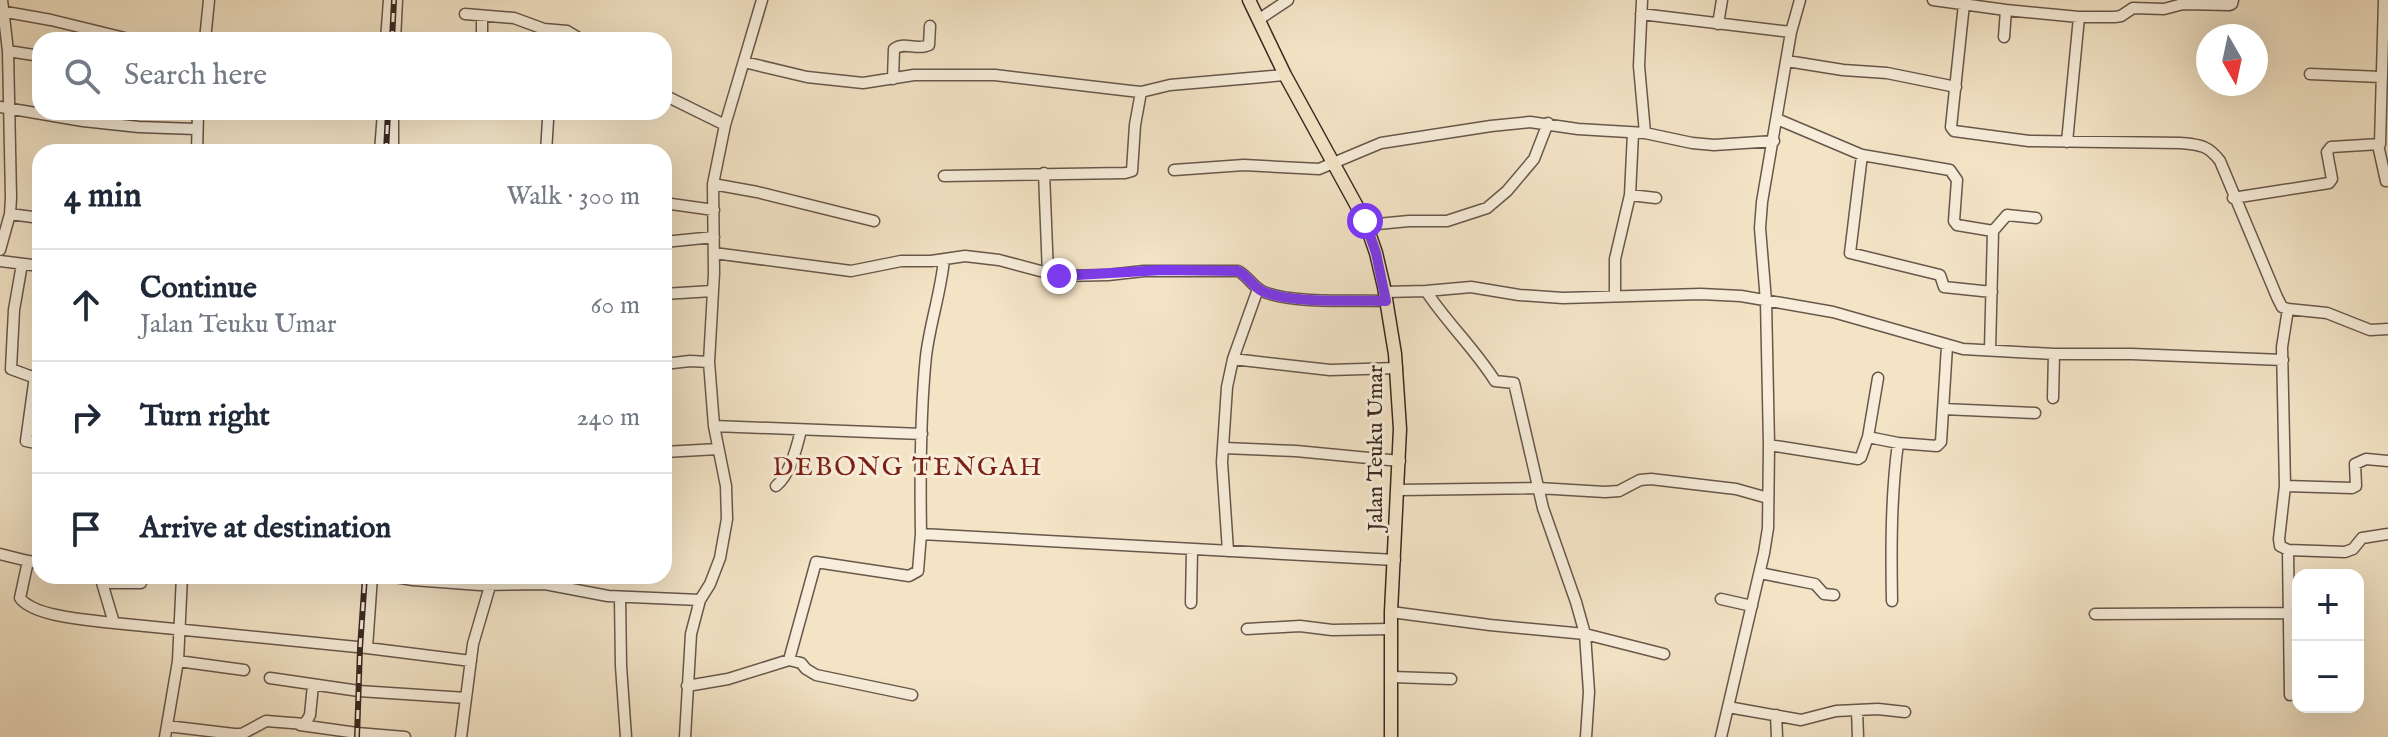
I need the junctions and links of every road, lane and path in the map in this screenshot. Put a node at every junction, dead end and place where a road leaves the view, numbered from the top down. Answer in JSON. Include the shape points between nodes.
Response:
{"nodes":[{"id":1,"x":209,"y":0,"type":"edge"},
{"id":2,"x":389,"y":0,"type":"edge"},
{"id":3,"x":397,"y":0,"type":"edge"},
{"id":4,"x":762,"y":0,"type":"edge"},
{"id":5,"x":1249,"y":0,"type":"edge"},
{"id":6,"x":1288,"y":0,"type":"edge"},
{"id":7,"x":1642,"y":0,"type":"edge"},
{"id":8,"x":1722,"y":0,"type":"edge"},
{"id":9,"x":1800,"y":0,"type":"edge"},
{"id":10,"x":1933,"y":0,"type":"edge"},
{"id":11,"x":2233,"y":0,"type":"edge"},
{"id":12,"x":2384,"y":0,"type":"edge"},
{"id":13,"x":1950,"y":1,"type":"edge"},
{"id":14,"x":1964,"y":4,"type":"junction"},
{"id":15,"x":2,"y":7,"type":"edge"},
{"id":16,"x":2006,"y":10,"type":"junction"},
{"id":17,"x":465,"y":14,"type":"dead end"},
{"id":18,"x":1641,"y":14,"type":"junction"},
{"id":19,"x":482,"y":16,"type":"junction"},
{"id":20,"x":2079,"y":17,"type":"junction"},
{"id":21,"x":1258,"y":20,"type":"junction"},
{"id":22,"x":1718,"y":24,"type":"junction"},
{"id":23,"x":930,"y":26,"type":"dead end"},
{"id":24,"x":97,"y":32,"type":"edge"},
{"id":25,"x":206,"y":32,"type":"edge"},
{"id":26,"x":387,"y":32,"type":"edge"},
{"id":27,"x":395,"y":32,"type":"edge"},
{"id":28,"x":482,"y":32,"type":"edge"},
{"id":29,"x":569,"y":32,"type":"edge"},
{"id":30,"x":1791,"y":32,"type":"junction"},
{"id":31,"x":2385,"y":32,"type":"edge"},
{"id":32,"x":2004,"y":37,"type":"dead end"},
{"id":33,"x":8,"y":51,"type":"junction"},
{"id":34,"x":32,"y":55,"type":"edge"},
{"id":35,"x":1787,"y":61,"type":"junction"},
{"id":36,"x":744,"y":62,"type":"junction"},
{"id":37,"x":2310,"y":74,"type":"dead end"},
{"id":38,"x":1285,"y":75,"type":"junction"},
{"id":39,"x":2381,"y":77,"type":"junction"},
{"id":40,"x":893,"y":79,"type":"junction"},
{"id":41,"x":1956,"y":87,"type":"junction"},
{"id":42,"x":1141,"y":92,"type":"junction"},
{"id":43,"x":672,"y":99,"type":"edge"},
{"id":44,"x":4,"y":108,"type":"edge"},
{"id":45,"x":32,"y":113,"type":"edge"},
{"id":46,"x":1777,"y":119,"type":"junction"},
{"id":47,"x":77,"y":120,"type":"edge"},
{"id":48,"x":197,"y":120,"type":"edge"},
{"id":49,"x":382,"y":120,"type":"edge"},
{"id":50,"x":393,"y":120,"type":"edge"},
{"id":51,"x":548,"y":120,"type":"dead end"},
{"id":52,"x":1548,"y":123,"type":"junction"},
{"id":53,"x":725,"y":125,"type":"junction"},
{"id":54,"x":196,"y":129,"type":"junction"},
{"id":55,"x":1639,"y":133,"type":"junction"},
{"id":56,"x":1774,"y":141,"type":"junction"},
{"id":57,"x":2067,"y":142,"type":"junction"},
{"id":58,"x":197,"y":144,"type":"edge"},
{"id":59,"x":381,"y":144,"type":"edge"},
{"id":60,"x":393,"y":144,"type":"edge"},
{"id":61,"x":546,"y":144,"type":"edge"},
{"id":62,"x":2378,"y":145,"type":"junction"},
{"id":63,"x":1862,"y":155,"type":"junction"},
{"id":64,"x":1334,"y":162,"type":"junction"},
{"id":65,"x":1174,"y":170,"type":"dead end"},
{"id":66,"x":1044,"y":173,"type":"junction"},
{"id":67,"x":944,"y":176,"type":"dead end"},
{"id":68,"x":2388,"y":181,"type":"edge"},
{"id":69,"x":713,"y":184,"type":"junction"},
{"id":70,"x":6,"y":188,"type":"edge"},
{"id":71,"x":1630,"y":195,"type":"junction"},
{"id":72,"x":1656,"y":198,"type":"dead end"},
{"id":73,"x":2233,"y":198,"type":"junction"},
{"id":74,"x":672,"y":204,"type":"edge"},
{"id":75,"x":714,"y":210,"type":"junction"},
{"id":76,"x":10,"y":214,"type":"junction"},
{"id":77,"x":32,"y":217,"type":"edge"},
{"id":78,"x":2036,"y":218,"type":"dead end"},
{"id":79,"x":874,"y":221,"type":"dead end"},
{"id":80,"x":1367,"y":225,"type":"junction"},
{"id":81,"x":1993,"y":231,"type":"junction"},
{"id":82,"x":714,"y":237,"type":"junction"},
{"id":83,"x":672,"y":241,"type":"edge"},
{"id":84,"x":0,"y":250,"type":"edge"},
{"id":85,"x":714,"y":253,"type":"junction"},
{"id":86,"x":944,"y":259,"type":"junction"},
{"id":87,"x":0,"y":261,"type":"edge"},
{"id":88,"x":22,"y":264,"type":"junction"},
{"id":89,"x":32,"y":265,"type":"edge"},
{"id":90,"x":1048,"y":274,"type":"junction"},
{"id":91,"x":1258,"y":289,"type":"junction"},
{"id":92,"x":712,"y":291,"type":"junction"},
{"id":93,"x":1426,"y":291,"type":"junction"},
{"id":94,"x":1992,"y":292,"type":"junction"},
{"id":95,"x":672,"y":294,"type":"edge"},
{"id":96,"x":1385,"y":296,"type":"junction"},
{"id":97,"x":1615,"y":296,"type":"junction"},
{"id":98,"x":1766,"y":301,"type":"junction"},
{"id":99,"x":2288,"y":309,"type":"junction"},
{"id":100,"x":2388,"y":329,"type":"edge"},
{"id":101,"x":1947,"y":346,"type":"junction"},
{"id":102,"x":1990,"y":350,"type":"junction"},
{"id":103,"x":2054,"y":354,"type":"junction"},
{"id":104,"x":1233,"y":359,"type":"junction"},
{"id":105,"x":2283,"y":360,"type":"junction"},
{"id":106,"x":709,"y":362,"type":"junction"},
{"id":107,"x":672,"y":363,"type":"edge"},
{"id":108,"x":1397,"y":368,"type":"junction"},
{"id":109,"x":32,"y":375,"type":"edge"},
{"id":110,"x":1878,"y":378,"type":"dead end"},
{"id":111,"x":2053,"y":398,"type":"dead end"},
{"id":112,"x":32,"y":405,"type":"edge"},
{"id":113,"x":1943,"y":409,"type":"junction"},
{"id":114,"x":2035,"y":413,"type":"dead end"},
{"id":115,"x":714,"y":426,"type":"junction"},
{"id":116,"x":801,"y":430,"type":"junction"},
{"id":117,"x":922,"y":434,"type":"junction"},
{"id":118,"x":1868,"y":437,"type":"junction"},
{"id":119,"x":32,"y":443,"type":"edge"},
{"id":120,"x":1898,"y":443,"type":"junction"},
{"id":121,"x":1769,"y":445,"type":"junction"},
{"id":122,"x":1224,"y":448,"type":"junction"},
{"id":123,"x":718,"y":449,"type":"junction"},
{"id":124,"x":672,"y":452,"type":"edge"},
{"id":125,"x":1400,"y":461,"type":"junction"},
{"id":126,"x":2388,"y":461,"type":"edge"},
{"id":127,"x":776,"y":486,"type":"dead end"},
{"id":128,"x":2285,"y":486,"type":"junction"},
{"id":129,"x":1538,"y":488,"type":"junction"},
{"id":130,"x":1399,"y":490,"type":"junction"},
{"id":131,"x":1768,"y":498,"type":"junction"},
{"id":132,"x":921,"y":534,"type":"junction"},
{"id":133,"x":2388,"y":534,"type":"edge"},
{"id":134,"x":1192,"y":549,"type":"junction"},
{"id":135,"x":2288,"y":550,"type":"junction"},
{"id":136,"x":1228,"y":551,"type":"junction"},
{"id":137,"x":0,"y":554,"type":"edge"},
{"id":138,"x":1395,"y":560,"type":"junction"},
{"id":139,"x":28,"y":561,"type":"junction"},
{"id":140,"x":32,"y":562,"type":"edge"},
{"id":141,"x":1760,"y":573,"type":"junction"},
{"id":142,"x":103,"y":584,"type":"edge"},
{"id":143,"x":182,"y":584,"type":"edge"},
{"id":144,"x":371,"y":584,"type":"edge"},
{"id":145,"x":481,"y":584,"type":"edge"},
{"id":146,"x":490,"y":586,"type":"junction"},
{"id":147,"x":1834,"y":595,"type":"dead end"},
{"id":148,"x":620,"y":597,"type":"junction"},
{"id":149,"x":1721,"y":599,"type":"dead end"},
{"id":150,"x":700,"y":600,"type":"junction"},
{"id":151,"x":1892,"y":601,"type":"dead end"},
{"id":152,"x":1191,"y":603,"type":"dead end"},
{"id":153,"x":1752,"y":606,"type":"junction"},
{"id":154,"x":1391,"y":612,"type":"junction"},
{"id":155,"x":2289,"y":613,"type":"junction"},
{"id":156,"x":2095,"y":614,"type":"dead end"},
{"id":157,"x":114,"y":623,"type":"junction"},
{"id":158,"x":179,"y":629,"type":"junction"},
{"id":159,"x":1247,"y":629,"type":"dead end"},
{"id":160,"x":1391,"y":629,"type":"junction"},
{"id":161,"x":1585,"y":634,"type":"junction"},
{"id":162,"x":367,"y":648,"type":"junction"},
{"id":163,"x":1664,"y":654,"type":"dead end"},
{"id":164,"x":789,"y":660,"type":"junction"},
{"id":165,"x":178,"y":661,"type":"junction"},
{"id":166,"x":471,"y":661,"type":"junction"},
{"id":167,"x":244,"y":670,"type":"dead end"},
{"id":168,"x":1392,"y":677,"type":"junction"},
{"id":169,"x":270,"y":678,"type":"dead end"},
{"id":170,"x":1451,"y":679,"type":"dead end"},
{"id":171,"x":313,"y":685,"type":"junction"},
{"id":172,"x":687,"y":686,"type":"junction"},
{"id":173,"x":912,"y":695,"type":"dead end"},
{"id":174,"x":2290,"y":695,"type":"dead end"},
{"id":175,"x":466,"y":698,"type":"junction"},
{"id":176,"x":1728,"y":707,"type":"junction"},
{"id":177,"x":1857,"y":710,"type":"junction"},
{"id":178,"x":1905,"y":712,"type":"dead end"},
{"id":179,"x":1776,"y":715,"type":"junction"},
{"id":180,"x":300,"y":725,"type":"junction"},
{"id":181,"x":166,"y":731,"type":"edge"},
{"id":182,"x":235,"y":736,"type":"edge"},
{"id":183,"x":366,"y":736,"type":"edge"},
{"id":184,"x":405,"y":737,"type":"edge"},
{"id":185,"x":461,"y":737,"type":"edge"},
{"id":186,"x":626,"y":737,"type":"edge"},
{"id":187,"x":685,"y":737,"type":"edge"},
{"id":188,"x":1391,"y":737,"type":"edge"},
{"id":189,"x":1586,"y":737,"type":"edge"},
{"id":190,"x":1721,"y":737,"type":"edge"},
{"id":191,"x":1777,"y":737,"type":"edge"},
{"id":192,"x":1858,"y":737,"type":"edge"}],
"edges":[{"from":1,"to":25,"type":"street"},
{"from":2,"to":26,"type":"street"},
{"from":3,"to":27,"type":"street"},
{"from":4,"to":36,"type":"street"},
{"from":5,"to":21,"type":"main road","name":"Jalan Teuku Umar"},
{"from":6,"to":21,"type":"street"},
{"from":7,"to":18,"type":"street"},
{"from":8,"to":22,"type":"street"},
{"from":9,"to":30,"type":"street"},
{"from":10,"to":13,"type":"street"},
{"from":11,"to":20,"type":"street","via":[[2229,5],[2133,8],[2118,17]]},
{"from":12,"to":31,"type":"street"},
{"from":13,"to":14,"type":"street"},
{"from":14,"to":16,"type":"street"},
{"from":14,"to":41,"type":"street"},
{"from":15,"to":24,"type":"street"},
{"from":15,"to":33,"type":"street"},
{"from":16,"to":20,"type":"street"},
{"from":16,"to":32,"type":"street"},
{"from":17,"to":19,"type":"street"},
{"from":18,"to":22,"type":"street"},
{"from":18,"to":55,"type":"street"},
{"from":19,"to":28,"type":"street"},
{"from":19,"to":29,"type":"street"},
{"from":20,"to":57,"type":"street"},
{"from":21,"to":38,"type":"main road","name":"Jalan Teuku Umar"},
{"from":22,"to":30,"type":"street"},
{"from":23,"to":40,"type":"street","via":[[929,45],[894,49]]},
{"from":30,"to":35,"type":"street"},
{"from":31,"to":39,"type":"street"},
{"from":33,"to":34,"type":"street"},
{"from":33,"to":44,"type":"street"},
{"from":35,"to":41,"type":"street"},
{"from":35,"to":46,"type":"street"},
{"from":36,"to":40,"type":"street","via":[[807,77],[863,83]]},
{"from":36,"to":53,"type":"street"},
{"from":37,"to":39,"type":"street"},
{"from":38,"to":42,"type":"street"},
{"from":38,"to":64,"type":"main road","name":"Jalan Teuku Umar"},
{"from":39,"to":62,"type":"street"},
{"from":40,"to":42,"type":"street","via":[[995,75]]},
{"from":41,"to":57,"type":"street","via":[[1954,131]]},
{"from":42,"to":66,"type":"street","via":[[1132,171]]},
{"from":43,"to":53,"type":"street"},
{"from":44,"to":45,"type":"street"},
{"from":44,"to":70,"type":"street"},
{"from":46,"to":56,"type":"street"},
{"from":46,"to":63,"type":"street"},
{"from":47,"to":54,"type":"street"},
{"from":48,"to":54,"type":"street"},
{"from":49,"to":59,"type":"street"},
{"from":50,"to":60,"type":"street"},
{"from":51,"to":61,"type":"street"},
{"from":52,"to":55,"type":"street"},
{"from":52,"to":64,"type":"street","via":[[1406,138]]},
{"from":52,"to":80,"type":"street","via":[[1534,159],[1487,208],[1447,221]]},
{"from":53,"to":69,"type":"street"},
{"from":54,"to":58,"type":"street"},
{"from":55,"to":56,"type":"street","via":[[1714,145]]},
{"from":55,"to":71,"type":"street"},
{"from":56,"to":98,"type":"street","via":[[1760,228]]},
{"from":57,"to":73,"type":"street","via":[[2200,145],[2220,161]]},
{"from":62,"to":68,"type":"street"},
{"from":62,"to":73,"type":"street","via":[[2331,147],[2329,183]]},
{"from":63,"to":81,"type":"street","via":[[1950,170],[1957,180],[1954,221]]},
{"from":63,"to":94,"type":"street","via":[[1850,253],[1941,276],[1944,287]]},
{"from":64,"to":65,"type":"street","via":[[1311,170],[1244,165]]},
{"from":64,"to":80,"type":"main road","name":"Jalan Teuku Umar"},
{"from":66,"to":67,"type":"street"},
{"from":66,"to":90,"type":"street"},
{"from":69,"to":75,"type":"street"},
{"from":69,"to":79,"type":"street"},
{"from":70,"to":76,"type":"street"},
{"from":71,"to":72,"type":"street"},
{"from":71,"to":97,"type":"street","via":[[1615,259]]},
{"from":73,"to":99,"type":"street","via":[[2277,297]]},
{"from":74,"to":75,"type":"street"},
{"from":75,"to":82,"type":"street"},
{"from":76,"to":77,"type":"street"},
{"from":76,"to":84,"type":"street"},
{"from":78,"to":81,"type":"street","via":[[2007,215]]},
{"from":80,"to":96,"type":"main road","name":"Jalan Teuku Umar"},
{"from":81,"to":94,"type":"street"},
{"from":82,"to":83,"type":"street"},
{"from":82,"to":85,"type":"street"},
{"from":85,"to":86,"type":"street","via":[[851,271]]},
{"from":85,"to":92,"type":"street"},
{"from":86,"to":90,"type":"street","via":[[999,260]]},
{"from":86,"to":117,"type":"street","via":[[930,323]]},
{"from":87,"to":88,"type":"street"},
{"from":88,"to":89,"type":"street"},
{"from":88,"to":109,"type":"street","via":[[11,369]]},
{"from":90,"to":91,"type":"street","via":[[1238,271]]},
{"from":91,"to":96,"type":"street","via":[[1299,298]]},
{"from":91,"to":104,"type":"street"},
{"from":92,"to":95,"type":"street"},
{"from":92,"to":106,"type":"street"},
{"from":93,"to":96,"type":"street"},
{"from":93,"to":97,"type":"street","via":[[1471,287],[1563,298]]},
{"from":93,"to":129,"type":"street","via":[[1495,381],[1514,383]]},
{"from":94,"to":102,"type":"street"},
{"from":96,"to":108,"type":"main road","name":"Jalan Teuku Umar"},
{"from":97,"to":98,"type":"street","via":[[1714,295]]},
{"from":98,"to":101,"type":"street","via":[[1833,312]]},
{"from":98,"to":121,"type":"street"},
{"from":99,"to":100,"type":"street","via":[[2327,313],[2370,330]]},
{"from":99,"to":105,"type":"street"},
{"from":101,"to":102,"type":"street"},
{"from":101,"to":113,"type":"street"},
{"from":102,"to":103,"type":"street"},
{"from":103,"to":105,"type":"street"},
{"from":103,"to":111,"type":"street"},
{"from":104,"to":108,"type":"street","via":[[1330,370]]},
{"from":104,"to":122,"type":"street"},
{"from":105,"to":128,"type":"street"},
{"from":106,"to":107,"type":"street"},
{"from":106,"to":115,"type":"street"},
{"from":108,"to":125,"type":"main road","name":"Jalan Teuku Umar"},
{"from":110,"to":118,"type":"street"},
{"from":112,"to":119,"type":"street","via":[[26,439]]},
{"from":113,"to":114,"type":"street"},
{"from":113,"to":120,"type":"street","via":[[1939,444]]},
{"from":115,"to":116,"type":"street"},
{"from":115,"to":123,"type":"street"},
{"from":116,"to":117,"type":"street"},
{"from":116,"to":127,"type":"street"},
{"from":117,"to":132,"type":"street"},
{"from":118,"to":120,"type":"street"},
{"from":118,"to":121,"type":"street","via":[[1858,459]]},
{"from":120,"to":151,"type":"street"},
{"from":121,"to":131,"type":"street"},
{"from":122,"to":125,"type":"street"},
{"from":122,"to":136,"type":"street"},
{"from":123,"to":124,"type":"street"},
{"from":123,"to":150,"type":"street","via":[[726,486],[726,530],[720,558]]},
{"from":125,"to":130,"type":"main road","name":"Jalan Teuku Umar"},
{"from":126,"to":128,"type":"street","via":[[2355,464],[2358,482],[2352,488]]},
{"from":128,"to":135,"type":"street","via":[[2279,539]]},
{"from":129,"to":130,"type":"street"},
{"from":129,"to":131,"type":"street","via":[[1619,491],[1640,480],[1660,479]]},
{"from":129,"to":161,"type":"street"},
{"from":130,"to":138,"type":"main road","name":"Jalan Teuku Umar"},
{"from":131,"to":141,"type":"street"},
{"from":132,"to":134,"type":"street"},
{"from":132,"to":164,"type":"street","via":[[918,571],[909,576],[816,562]]},
{"from":133,"to":135,"type":"street","via":[[2362,538],[2345,552]]},
{"from":134,"to":136,"type":"street"},
{"from":134,"to":152,"type":"street"},
{"from":135,"to":155,"type":"street"},
{"from":136,"to":138,"type":"street"},
{"from":137,"to":139,"type":"street"},
{"from":138,"to":154,"type":"main road","name":"Jalan Teuku Umar"},
{"from":139,"to":140,"type":"street"},
{"from":139,"to":157,"type":"street","via":[[20,592],[26,605]]},
{"from":141,"to":147,"type":"street","via":[[1815,584],[1824,594]]},
{"from":141,"to":153,"type":"street"},
{"from":142,"to":157,"type":"street"},
{"from":143,"to":158,"type":"street"},
{"from":144,"to":162,"type":"street"},
{"from":145,"to":146,"type":"street"},
{"from":146,"to":148,"type":"street","via":[[545,584]]},
{"from":146,"to":166,"type":"street"},
{"from":148,"to":150,"type":"street"},
{"from":148,"to":186,"type":"street"},
{"from":149,"to":153,"type":"street"},
{"from":150,"to":172,"type":"street"},
{"from":153,"to":176,"type":"street"},
{"from":154,"to":160,"type":"main road","name":"Jalan Teuku Umar"},
{"from":154,"to":161,"type":"street"},
{"from":155,"to":156,"type":"street"},
{"from":155,"to":174,"type":"street"},
{"from":157,"to":158,"type":"street"},
{"from":158,"to":162,"type":"street"},
{"from":158,"to":165,"type":"street"},
{"from":159,"to":160,"type":"street"},
{"from":160,"to":168,"type":"main road","name":"Jalan Teuku Umar"},
{"from":161,"to":163,"type":"street"},
{"from":161,"to":189,"type":"street"},
{"from":162,"to":166,"type":"street"},
{"from":164,"to":172,"type":"street"},
{"from":164,"to":173,"type":"street","via":[[816,675]]},
{"from":165,"to":167,"type":"street"},
{"from":165,"to":181,"type":"street"},
{"from":166,"to":175,"type":"street"},
{"from":168,"to":170,"type":"street"},
{"from":168,"to":188,"type":"main road","name":"Jalan Teuku Umar"},
{"from":169,"to":171,"type":"street"},
{"from":171,"to":175,"type":"street"},
{"from":171,"to":180,"type":"street","via":[[310,715]]},
{"from":172,"to":187,"type":"street"},
{"from":175,"to":185,"type":"street"},
{"from":176,"to":179,"type":"street"},
{"from":176,"to":190,"type":"street"},
{"from":177,"to":178,"type":"street"},
{"from":177,"to":179,"type":"street","via":[[1801,720]]},
{"from":177,"to":192,"type":"street"},
{"from":179,"to":191,"type":"street"},
{"from":180,"to":182,"type":"street","via":[[266,721]]},
{"from":180,"to":183,"type":"street"},
{"from":181,"to":182,"type":"street"},
{"from":183,"to":184,"type":"street"}]}
